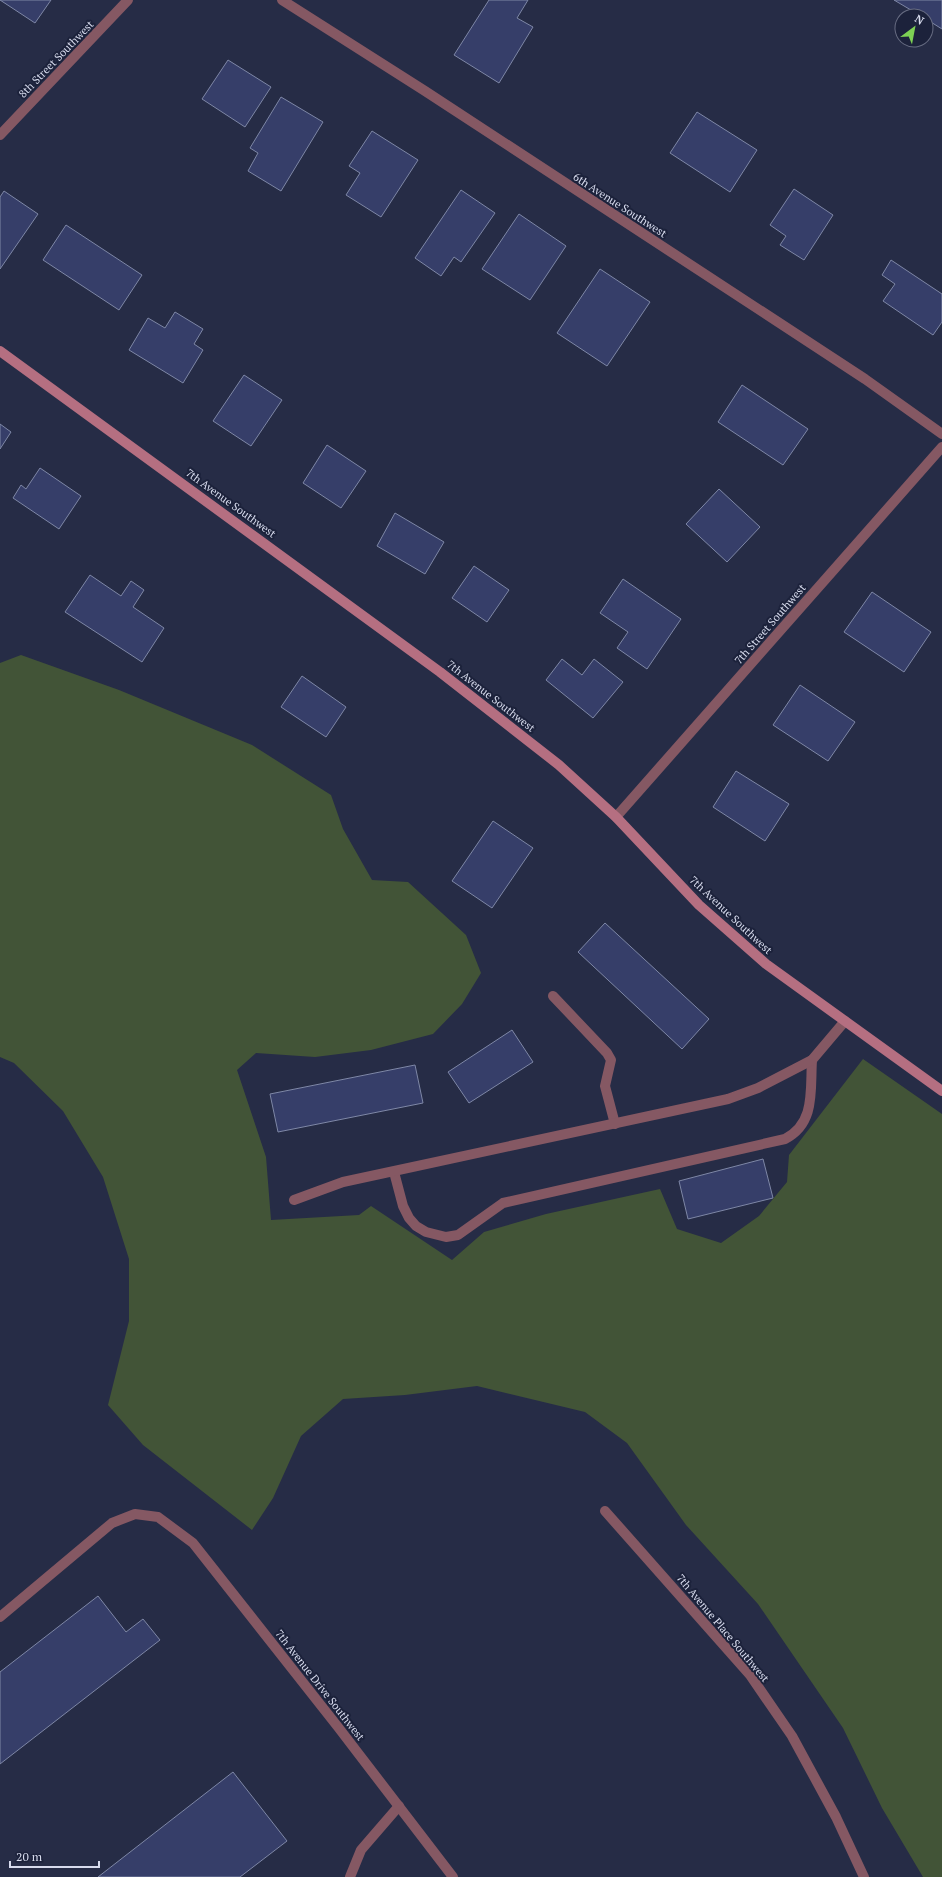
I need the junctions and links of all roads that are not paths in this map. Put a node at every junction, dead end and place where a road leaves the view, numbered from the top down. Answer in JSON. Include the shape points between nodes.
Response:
{"nodes":[{"id":1,"x":128,"y":0,"type":"edge"},
{"id":2,"x":282,"y":0,"type":"edge"},
{"id":3,"x":0,"y":135,"type":"edge"},
{"id":4,"x":0,"y":351,"type":"edge"},
{"id":5,"x":942,"y":434,"type":"edge"},
{"id":6,"x":942,"y":447,"type":"edge"},
{"id":7,"x":616,"y":817,"type":"junction"},
{"id":8,"x":553,"y":996,"type":"dead end"},
{"id":9,"x":846,"y":1022,"type":"junction"},
{"id":10,"x":812,"y":1060,"type":"junction"},
{"id":11,"x":942,"y":1092,"type":"edge"},
{"id":12,"x":615,"y":1124,"type":"junction"},
{"id":13,"x":394,"y":1172,"type":"junction"},
{"id":14,"x":294,"y":1200,"type":"dead end"},
{"id":15,"x":605,"y":1511,"type":"dead end"},
{"id":16,"x":0,"y":1616,"type":"edge"},
{"id":17,"x":399,"y":1806,"type":"junction"},
{"id":18,"x":350,"y":1877,"type":"edge"},
{"id":19,"x":453,"y":1877,"type":"edge"},
{"id":20,"x":864,"y":1877,"type":"edge"}],
"edges":[{"from":1,"to":3,"type":"street","name":"8th Street Southwest"},
{"from":2,"to":5,"type":"street","name":"6th Avenue Southwest","via":[[865,379]]},
{"from":4,"to":7,"type":"street","name":"7th Avenue Southwest","via":[[440,672],[559,765]]},
{"from":6,"to":7,"type":"street","name":"7th Street Southwest"},
{"from":7,"to":9,"type":"street","name":"7th Avenue Southwest","via":[[704,910],[766,964]]},
{"from":8,"to":12,"type":"street","via":[[608,1053],[611,1060],[605,1086]]},
{"from":9,"to":10,"type":"street"},
{"from":9,"to":11,"type":"street","name":"7th Avenue Southwest"},
{"from":10,"to":12,"type":"street","via":[[758,1088],[728,1099]]},
{"from":10,"to":13,"type":"street","via":[[808,1112],[804,1124],[795,1134],[785,1139],[503,1203],[458,1235],[435,1236],[416,1226],[403,1206]]},
{"from":12,"to":13,"type":"street"},
{"from":13,"to":14,"type":"street","via":[[343,1182]]},
{"from":15,"to":20,"type":"street","name":"7th Avenue Place Southwest","via":[[750,1675],[792,1736],[836,1816]]},
{"from":16,"to":17,"type":"street","name":"7th Avenue Drive Southwest","via":[[112,1523],[135,1514],[158,1517],[193,1543]]},
{"from":17,"to":18,"type":"street","via":[[361,1850]]},
{"from":17,"to":19,"type":"street","name":"7th Avenue Drive Southwest"}]}
